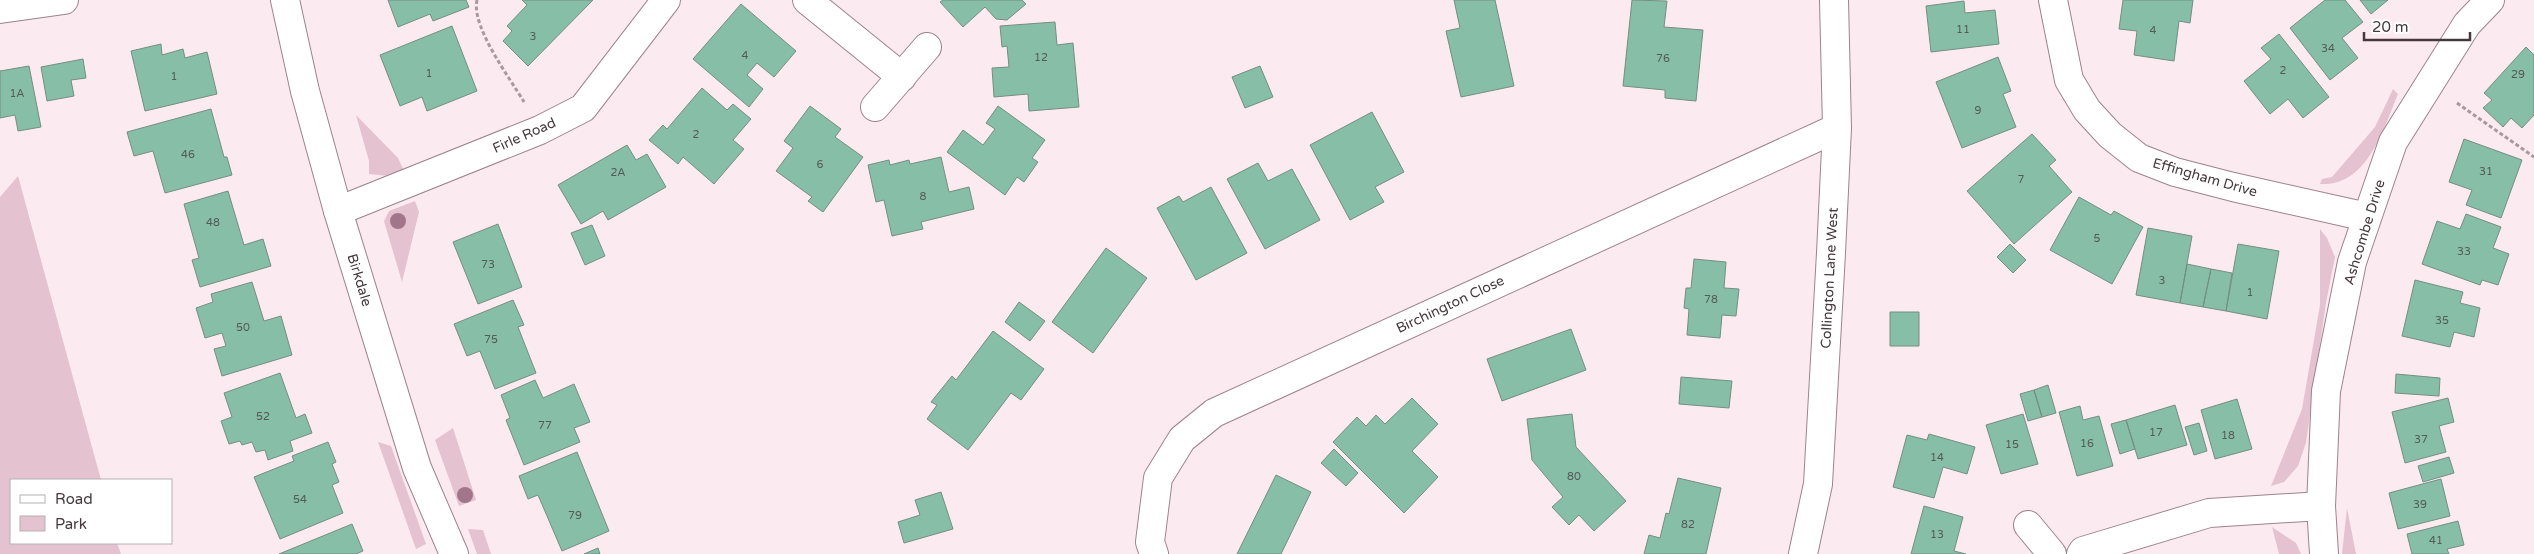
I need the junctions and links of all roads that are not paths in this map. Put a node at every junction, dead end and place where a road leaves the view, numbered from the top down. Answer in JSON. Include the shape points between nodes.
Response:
{"nodes":[{"id":1,"x":64,"y":0,"type":"edge"},
{"id":2,"x":285,"y":0,"type":"edge"},
{"id":3,"x":666,"y":0,"type":"edge"},
{"id":4,"x":807,"y":0,"type":"edge"},
{"id":5,"x":1834,"y":0,"type":"edge"},
{"id":6,"x":2053,"y":0,"type":"edge"},
{"id":7,"x":2490,"y":0,"type":"edge"},
{"id":8,"x":0,"y":9,"type":"edge"},
{"id":9,"x":928,"y":47,"type":"dead end"},
{"id":10,"x":902,"y":76,"type":"junction"},
{"id":11,"x":876,"y":107,"type":"dead end"},
{"id":12,"x":1837,"y":128,"type":"junction"},
{"id":13,"x":338,"y":211,"type":"junction"},
{"id":14,"x":2367,"y":217,"type":"junction"},
{"id":15,"x":2321,"y":506,"type":"junction"},
{"id":16,"x":2028,"y":525,"type":"dead end"},
{"id":17,"x":454,"y":554,"type":"edge"},
{"id":18,"x":1154,"y":554,"type":"edge"},
{"id":19,"x":1803,"y":554,"type":"edge"},
{"id":20,"x":2052,"y":554,"type":"edge"},
{"id":21,"x":2081,"y":554,"type":"edge"},
{"id":22,"x":2324,"y":554,"type":"edge"}],
"edges":[{"from":1,"to":8,"type":"street"},
{"from":2,"to":13,"type":"street","name":"Birkdale","via":[[305,91]]},
{"from":3,"to":13,"type":"street","name":"Firle Road","via":[[583,108],[540,130]]},
{"from":4,"to":10,"type":"street"},
{"from":5,"to":12,"type":"street","name":"Collington Lane West"},
{"from":6,"to":14,"type":"street","name":"Effingham Drive","via":[[2069,80],[2098,123],[2139,158],[2175,172],[2232,187]]},
{"from":7,"to":14,"type":"street","name":"Ashcombe Drive","via":[[2467,24],[2393,142]]},
{"from":9,"to":10,"type":"street"},
{"from":10,"to":11,"type":"street"},
{"from":12,"to":18,"type":"street","name":"Birchington Close","via":[[1214,413],[1182,439],[1158,478],[1150,542]]},
{"from":12,"to":19,"type":"street","name":"Collington Lane West","via":[[1818,484]]},
{"from":13,"to":17,"type":"street","name":"Birkdale","via":[[417,468]]},
{"from":14,"to":15,"type":"street","name":"Ashcombe Drive","via":[[2352,262],[2326,391]]},
{"from":15,"to":21,"type":"street","via":[[2209,513]]},
{"from":15,"to":22,"type":"street","name":"Ashcombe Drive"},
{"from":16,"to":20,"type":"street"}]}
